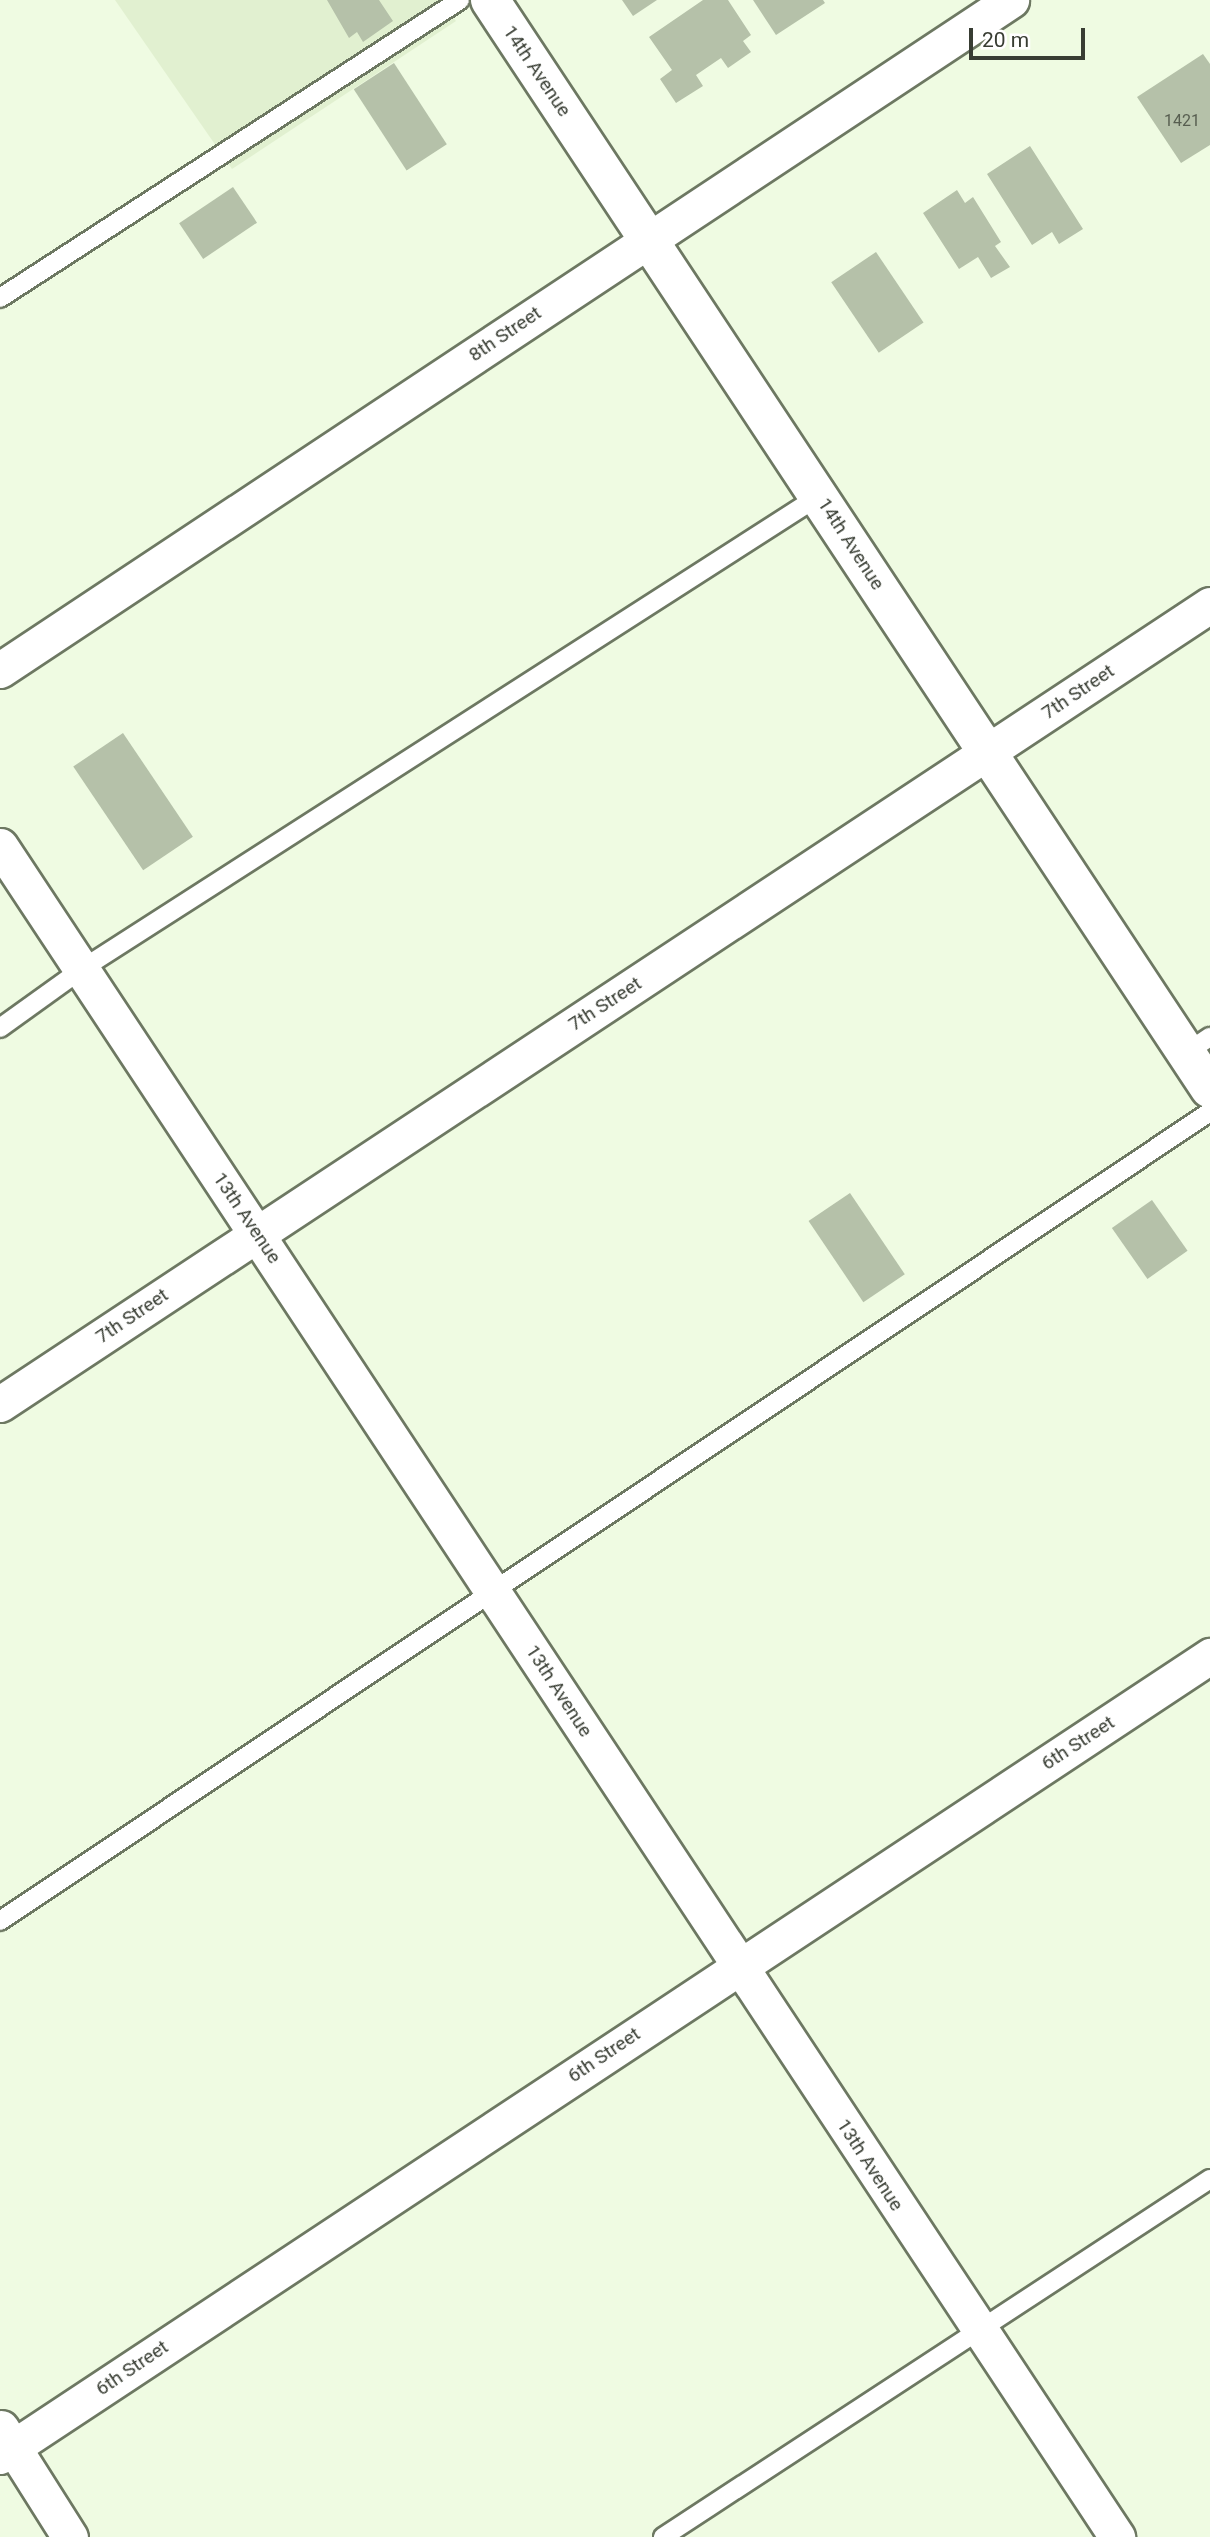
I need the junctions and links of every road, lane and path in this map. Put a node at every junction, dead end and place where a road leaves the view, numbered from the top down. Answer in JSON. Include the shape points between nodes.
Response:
{"nodes":[{"id":1,"x":460,"y":0,"type":"edge"},
{"id":2,"x":490,"y":0,"type":"edge"},
{"id":3,"x":1011,"y":0,"type":"edge"},
{"id":4,"x":649,"y":239,"type":"junction"},
{"id":5,"x":0,"y":298,"type":"edge"},
{"id":6,"x":819,"y":496,"type":"junction"},
{"id":7,"x":1210,"y":605,"type":"edge"},
{"id":8,"x":0,"y":670,"type":"edge"},
{"id":9,"x":988,"y":752,"type":"junction"},
{"id":10,"x":0,"y":846,"type":"edge"},
{"id":11,"x":82,"y":969,"type":"junction"},
{"id":12,"x":0,"y":1028,"type":"edge"},
{"id":13,"x":1198,"y":1045,"type":"edge"},
{"id":14,"x":1210,"y":1089,"type":"edge"},
{"id":15,"x":1210,"y":1112,"type":"edge"},
{"id":16,"x":257,"y":1233,"type":"junction"},
{"id":17,"x":0,"y":1404,"type":"edge"},
{"id":18,"x":495,"y":1594,"type":"junction"},
{"id":19,"x":1210,"y":1656,"type":"edge"},
{"id":20,"x":0,"y":1921,"type":"edge"},
{"id":21,"x":740,"y":1965,"type":"junction"},
{"id":22,"x":1210,"y":2179,"type":"edge"},
{"id":23,"x":979,"y":2333,"type":"junction"},
{"id":24,"x":5,"y":2444,"type":"edge"},
{"id":25,"x":70,"y":2537,"type":"edge"},
{"id":26,"x":663,"y":2537,"type":"edge"},
{"id":27,"x":1117,"y":2537,"type":"edge"}],
"edges":[{"from":1,"to":5,"type":"lane"},
{"from":2,"to":4,"type":"street","name":"14th Avenue"},
{"from":3,"to":4,"type":"street","name":"8th Street"},
{"from":4,"to":6,"type":"street","name":"14th Avenue"},
{"from":4,"to":8,"type":"street","name":"8th Street"},
{"from":6,"to":9,"type":"street","name":"14th Avenue"},
{"from":6,"to":11,"type":"lane"},
{"from":7,"to":9,"type":"street","name":"7th Street"},
{"from":9,"to":13,"type":"street","name":"14th Avenue"},
{"from":9,"to":16,"type":"street","name":"7th Street"},
{"from":10,"to":11,"type":"street","name":"13th Avenue"},
{"from":11,"to":12,"type":"lane"},
{"from":11,"to":16,"type":"street","name":"13th Avenue"},
{"from":13,"to":14,"type":"street","name":"14th Avenue"},
{"from":15,"to":18,"type":"lane"},
{"from":16,"to":17,"type":"street","name":"7th Street"},
{"from":16,"to":18,"type":"street","name":"13th Avenue"},
{"from":18,"to":20,"type":"lane"},
{"from":18,"to":21,"type":"street","name":"13th Avenue"},
{"from":19,"to":21,"type":"street","name":"6th Street"},
{"from":21,"to":23,"type":"street","name":"13th Avenue"},
{"from":21,"to":24,"type":"street","name":"6th Street"},
{"from":22,"to":23,"type":"lane"},
{"from":23,"to":26,"type":"lane"},
{"from":23,"to":27,"type":"street","name":"13th Avenue"},
{"from":24,"to":25,"type":"street"}]}
